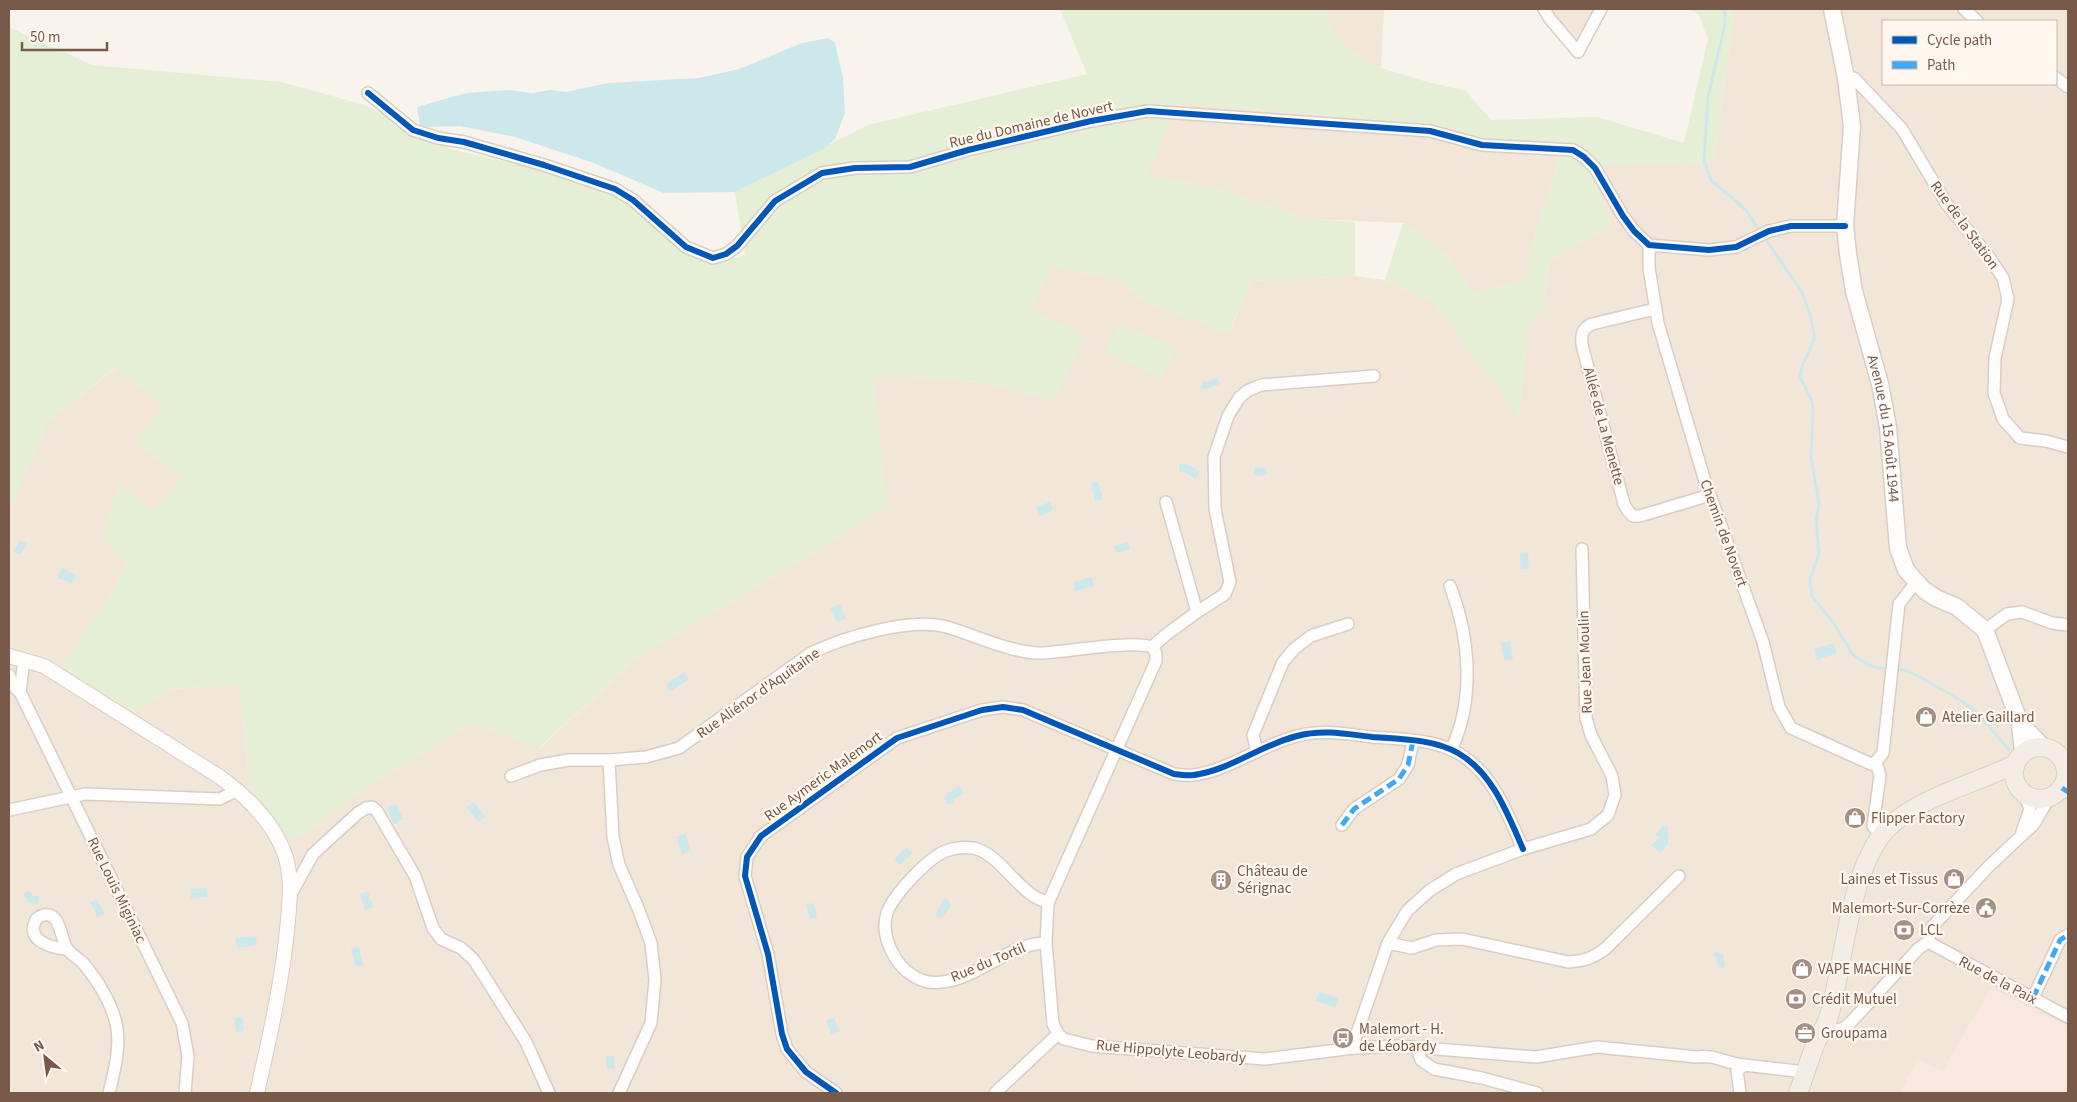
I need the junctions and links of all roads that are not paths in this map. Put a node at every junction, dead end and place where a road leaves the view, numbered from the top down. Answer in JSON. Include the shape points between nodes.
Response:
{"nodes":[{"id":1,"x":1544,"y":9,"type":"edge"},
{"id":2,"x":1601,"y":9,"type":"edge"},
{"id":3,"x":1832,"y":9,"type":"edge"},
{"id":4,"x":1964,"y":9,"type":"edge"},
{"id":5,"x":1976,"y":20,"type":"edge"},
{"id":6,"x":1846,"y":78,"type":"junction"},
{"id":7,"x":2057,"y":79,"type":"edge"},
{"id":8,"x":2068,"y":87,"type":"edge"},
{"id":9,"x":368,"y":93,"type":"dead end"},
{"id":10,"x":1845,"y":226,"type":"junction"},
{"id":11,"x":1649,"y":244,"type":"junction"},
{"id":12,"x":1655,"y":309,"type":"junction"},
{"id":13,"x":1374,"y":376,"type":"dead end"},
{"id":14,"x":2068,"y":448,"type":"edge"},
{"id":15,"x":1710,"y":494,"type":"junction"},
{"id":16,"x":1166,"y":502,"type":"dead end"},
{"id":17,"x":1582,"y":549,"type":"dead end"},
{"id":18,"x":1916,"y":582,"type":"junction"},
{"id":19,"x":1450,"y":586,"type":"dead end"},
{"id":20,"x":1197,"y":612,"type":"junction"},
{"id":21,"x":1348,"y":624,"type":"dead end"},
{"id":22,"x":2068,"y":625,"type":"edge"},
{"id":23,"x":1986,"y":630,"type":"junction"},
{"id":24,"x":1152,"y":647,"type":"junction"},
{"id":25,"x":9,"y":656,"type":"edge"},
{"id":26,"x":24,"y":660,"type":"junction"},
{"id":27,"x":9,"y":675,"type":"edge"},
{"id":28,"x":20,"y":692,"type":"junction"},
{"id":29,"x":2020,"y":723,"type":"junction"},
{"id":30,"x":1413,"y":741,"type":"junction"},
{"id":31,"x":2044,"y":747,"type":"junction"},
{"id":32,"x":1116,"y":750,"type":"junction"},
{"id":33,"x":1451,"y":750,"type":"junction"},
{"id":34,"x":1257,"y":752,"type":"junction"},
{"id":35,"x":2019,"y":758,"type":"junction"},
{"id":36,"x":2064,"y":758,"type":"edge"},
{"id":37,"x":608,"y":760,"type":"junction"},
{"id":38,"x":1876,"y":762,"type":"junction"},
{"id":39,"x":511,"y":776,"type":"dead end"},
{"id":40,"x":1979,"y":781,"type":"junction"},
{"id":41,"x":2062,"y":788,"type":"edge"},
{"id":42,"x":236,"y":790,"type":"junction"},
{"id":43,"x":2021,"y":791,"type":"junction"},
{"id":44,"x":71,"y":796,"type":"junction"},
{"id":45,"x":9,"y":810,"type":"edge"},
{"id":46,"x":1342,"y":825,"type":"dead end"},
{"id":47,"x":1881,"y":835,"type":"junction"},
{"id":48,"x":2020,"y":836,"type":"junction"},
{"id":49,"x":1523,"y":849,"type":"junction"},
{"id":50,"x":1678,"y":876,"type":"dead end"},
{"id":51,"x":290,"y":896,"type":"junction"},
{"id":52,"x":1048,"y":903,"type":"junction"},
{"id":53,"x":2068,"y":935,"type":"edge"},
{"id":54,"x":1928,"y":942,"type":"junction"},
{"id":55,"x":1046,"y":943,"type":"junction"},
{"id":56,"x":1388,"y":943,"type":"junction"},
{"id":57,"x":66,"y":949,"type":"dead end"},
{"id":58,"x":2033,"y":998,"type":"junction"},
{"id":59,"x":2068,"y":1017,"type":"edge"},
{"id":60,"x":1832,"y":1023,"type":"junction"},
{"id":61,"x":1058,"y":1034,"type":"junction"},
{"id":62,"x":1354,"y":1048,"type":"junction"},
{"id":63,"x":1417,"y":1048,"type":"junction"},
{"id":64,"x":1698,"y":1057,"type":"junction"},
{"id":65,"x":1744,"y":1065,"type":"junction"},
{"id":66,"x":1805,"y":1072,"type":"junction"},
{"id":67,"x":1739,"y":1089,"type":"edge"},
{"id":68,"x":109,"y":1093,"type":"edge"},
{"id":69,"x":185,"y":1093,"type":"edge"},
{"id":70,"x":257,"y":1093,"type":"edge"},
{"id":71,"x":549,"y":1093,"type":"edge"},
{"id":72,"x":619,"y":1093,"type":"edge"},
{"id":73,"x":836,"y":1093,"type":"edge"},
{"id":74,"x":995,"y":1093,"type":"edge"},
{"id":75,"x":1537,"y":1093,"type":"edge"},
{"id":76,"x":1798,"y":1093,"type":"edge"},
{"id":77,"x":1807,"y":1093,"type":"edge"}],
"edges":[{"from":1,"to":2,"type":"street","via":[[1578,52]]},
{"from":3,"to":6,"type":"main road","name":"Avenue du 15 Août 1944"},
{"from":4,"to":5,"type":"street"},
{"from":6,"to":10,"type":"main road","name":"Avenue du 15 Août 1944","via":[[1852,126]]},
{"from":6,"to":14,"type":"street","name":"Rue de la Station","via":[[1854,78],[1902,129],[1946,203],[2003,278],[2008,299],[1995,358],[1994,393],[2002,419],[2020,438]]},
{"from":7,"to":8,"type":"street"},
{"from":9,"to":11,"type":"street","name":"Rue du Domaine de Novert","via":[[413,130],[544,165],[615,189],[633,200],[686,246],[713,258],[737,246],[775,201],[822,172],[910,167],[1091,121],[1148,111],[1430,131],[1482,145],[1573,150],[1595,168],[1623,216]]},
{"from":10,"to":11,"type":"street","via":[[1791,226],[1769,231],[1736,247],[1709,250]]},
{"from":10,"to":18,"type":"main road","name":"Avenue du 15 Août 1944","via":[[1854,291],[1880,384],[1888,427],[1898,548],[1906,570]]},
{"from":11,"to":12,"type":"street","name":"Chemin de Novert"},
{"from":12,"to":15,"type":"street","name":"Chemin de Novert"},
{"from":12,"to":15,"type":"street","name":"Allée de La Menette","via":[[1592,324],[1581,335],[1624,504],[1633,516],[1640,516]]},
{"from":13,"to":20,"type":"street","via":[[1261,385],[1239,398],[1228,416],[1213,469],[1215,508],[1230,582],[1225,594]]},
{"from":15,"to":38,"type":"street","name":"Chemin de Novert","via":[[1763,642],[1785,720],[1790,728],[1821,743],[1871,764]]},
{"from":16,"to":20,"type":"street"},
{"from":17,"to":49,"type":"street","name":"Rue Jean Moulin","via":[[1586,718],[1612,776],[1615,795],[1608,815],[1591,829]]},
{"from":18,"to":23,"type":"main road","name":"Avenue du 15 Août 1944","via":[[1936,598],[1970,615]]},
{"from":18,"to":38,"type":"street","via":[[1899,604],[1883,753]]},
{"from":19,"to":33,"type":"street","via":[[1458,606],[1467,660],[1462,718]]},
{"from":20,"to":24,"type":"street"},
{"from":21,"to":34,"type":"street","via":[[1311,636],[1283,662],[1252,735]]},
{"from":22,"to":23,"type":"street","via":[[2022,612],[2007,614]]},
{"from":23,"to":29,"type":"main road"},
{"from":24,"to":32,"type":"street","via":[[1156,661]]},
{"from":24,"to":37,"type":"street","name":"Rue Aliénor d'Aquitaine","via":[[1040,653],[1022,651],[944,627],[909,624],[834,642],[811,653],[680,748]]},
{"from":25,"to":26,"type":"street"},
{"from":26,"to":28,"type":"street"},
{"from":26,"to":42,"type":"street","via":[[44,666]]},
{"from":27,"to":28,"type":"street","name":"Rue Louis Miginiac"},
{"from":28,"to":44,"type":"street","name":"Rue Louis Miginiac"},
{"from":29,"to":31,"type":"main road"},
{"from":29,"to":35,"type":"main road"},
{"from":30,"to":33,"type":"street","name":"Rue Aymeric Malemort"},
{"from":30,"to":34,"type":"street","name":"Rue Aymeric Malemort","via":[[1318,731],[1295,736]]},
{"from":30,"to":46,"type":"street","via":[[1408,764],[1399,779],[1354,808]]},
{"from":31,"to":35,"type":"main road","via":[[2029,749]]},
{"from":31,"to":36,"type":"main road"},
{"from":32,"to":34,"type":"street","name":"Rue Aymeric Malemort","via":[[1174,774],[1193,775]]},
{"from":32,"to":52,"type":"street"},
{"from":32,"to":73,"type":"street","name":"Rue Aymeric Malemort","via":[[1023,710],[1003,707],[982,710],[897,738],[761,836],[747,857],[746,876],[768,954],[782,1034],[787,1048],[806,1072]]},
{"from":33,"to":49,"type":"street","name":"Rue Aymeric Malemort","via":[[1491,784]]},
{"from":35,"to":40,"type":"main road"},
{"from":35,"to":43,"type":"main road","via":[[2013,772]]},
{"from":36,"to":41,"type":"main road","via":[[2066,769]]},
{"from":37,"to":39,"type":"street","name":"Rue Aliénor d'Aquitaine","via":[[569,760],[540,765]]},
{"from":37,"to":72,"type":"street","via":[[613,837],[619,865],[651,943],[655,980],[651,1023]]},
{"from":38,"to":47,"type":"street","via":[[1880,776],[1874,826]]},
{"from":40,"to":43,"type":"main road","via":[[2000,782]]},
{"from":40,"to":47,"type":"main road","via":[[1921,806],[1893,823]]},
{"from":41,"to":43,"type":"main road","via":[[2031,798]]},
{"from":41,"to":48,"type":"street"},
{"from":42,"to":44,"type":"street","via":[[220,798]]},
{"from":42,"to":51,"type":"street","via":[[258,810],[277,839],[285,855]]},
{"from":43,"to":48,"type":"street","via":[[2030,810]]},
{"from":44,"to":45,"type":"street"},
{"from":44,"to":69,"type":"street","name":"Rue Louis Miginiac","via":[[182,1023],[188,1056]]},
{"from":47,"to":60,"type":"main road","via":[[1868,856],[1857,885]]},
{"from":48,"to":54,"type":"street","via":[[1931,928]]},
{"from":49,"to":56,"type":"street","name":"Rue Jean Moulin","via":[[1456,874],[1429,891],[1407,911]]},
{"from":50,"to":56,"type":"street","via":[[1606,948],[1582,961],[1568,962],[1462,939],[1436,940],[1412,948]]},
{"from":51,"to":70,"type":"street","via":[[285,952]]},
{"from":51,"to":71,"type":"street","via":[[313,854],[358,813],[372,807],[415,876],[433,928],[441,939],[461,948],[474,960],[526,1042]]},
{"from":52,"to":55,"type":"street"},
{"from":52,"to":55,"type":"street","name":"Rue du Tortil","via":[[1034,896],[985,853],[973,848],[960,848],[936,857],[903,887],[893,899],[884,932],[890,950],[901,966],[913,976],[929,982],[967,975],[1032,943]]},
{"from":53,"to":58,"type":"street","via":[[2060,940]]},
{"from":54,"to":58,"type":"street","name":"Rue de la Paix"},
{"from":54,"to":60,"type":"street","via":[[1844,1028]]},
{"from":55,"to":61,"type":"street","via":[[1052,1024]]},
{"from":56,"to":62,"type":"street","name":"Rue Jean Moulin"},
{"from":57,"to":68,"type":"street","via":[[97,982],[117,1028],[118,1052]]},
{"from":58,"to":59,"type":"street","name":"Rue de la Paix"},
{"from":60,"to":66,"type":"main road"},
{"from":60,"to":77,"type":"main road"},
{"from":61,"to":62,"type":"street","name":"Rue Hippolyte Leobardy","via":[[1064,1039],[1092,1046],[1265,1059]]},
{"from":61,"to":74,"type":"street"},
{"from":62,"to":63,"type":"street","name":"Rue Hippolyte Leobardy"},
{"from":63,"to":64,"type":"street","name":"Rue Hippolyte Leobardy","via":[[1536,1057],[1597,1048]]},
{"from":63,"to":75,"type":"street","via":[[1421,1060],[1434,1069]]},
{"from":64,"to":65,"type":"street","name":"Rue Hippolyte Leobardy","via":[[1706,1055]]},
{"from":64,"to":67,"type":"street","name":"Rue Hippolyte Leobardy","via":[[1704,1062],[1727,1067]]},
{"from":65,"to":66,"type":"street","name":"Rue Hippolyte Leobardy"},
{"from":65,"to":67,"type":"street","name":"Rue Hippolyte Leobardy","via":[[1737,1070]]},
{"from":66,"to":76,"type":"main road"}]}
